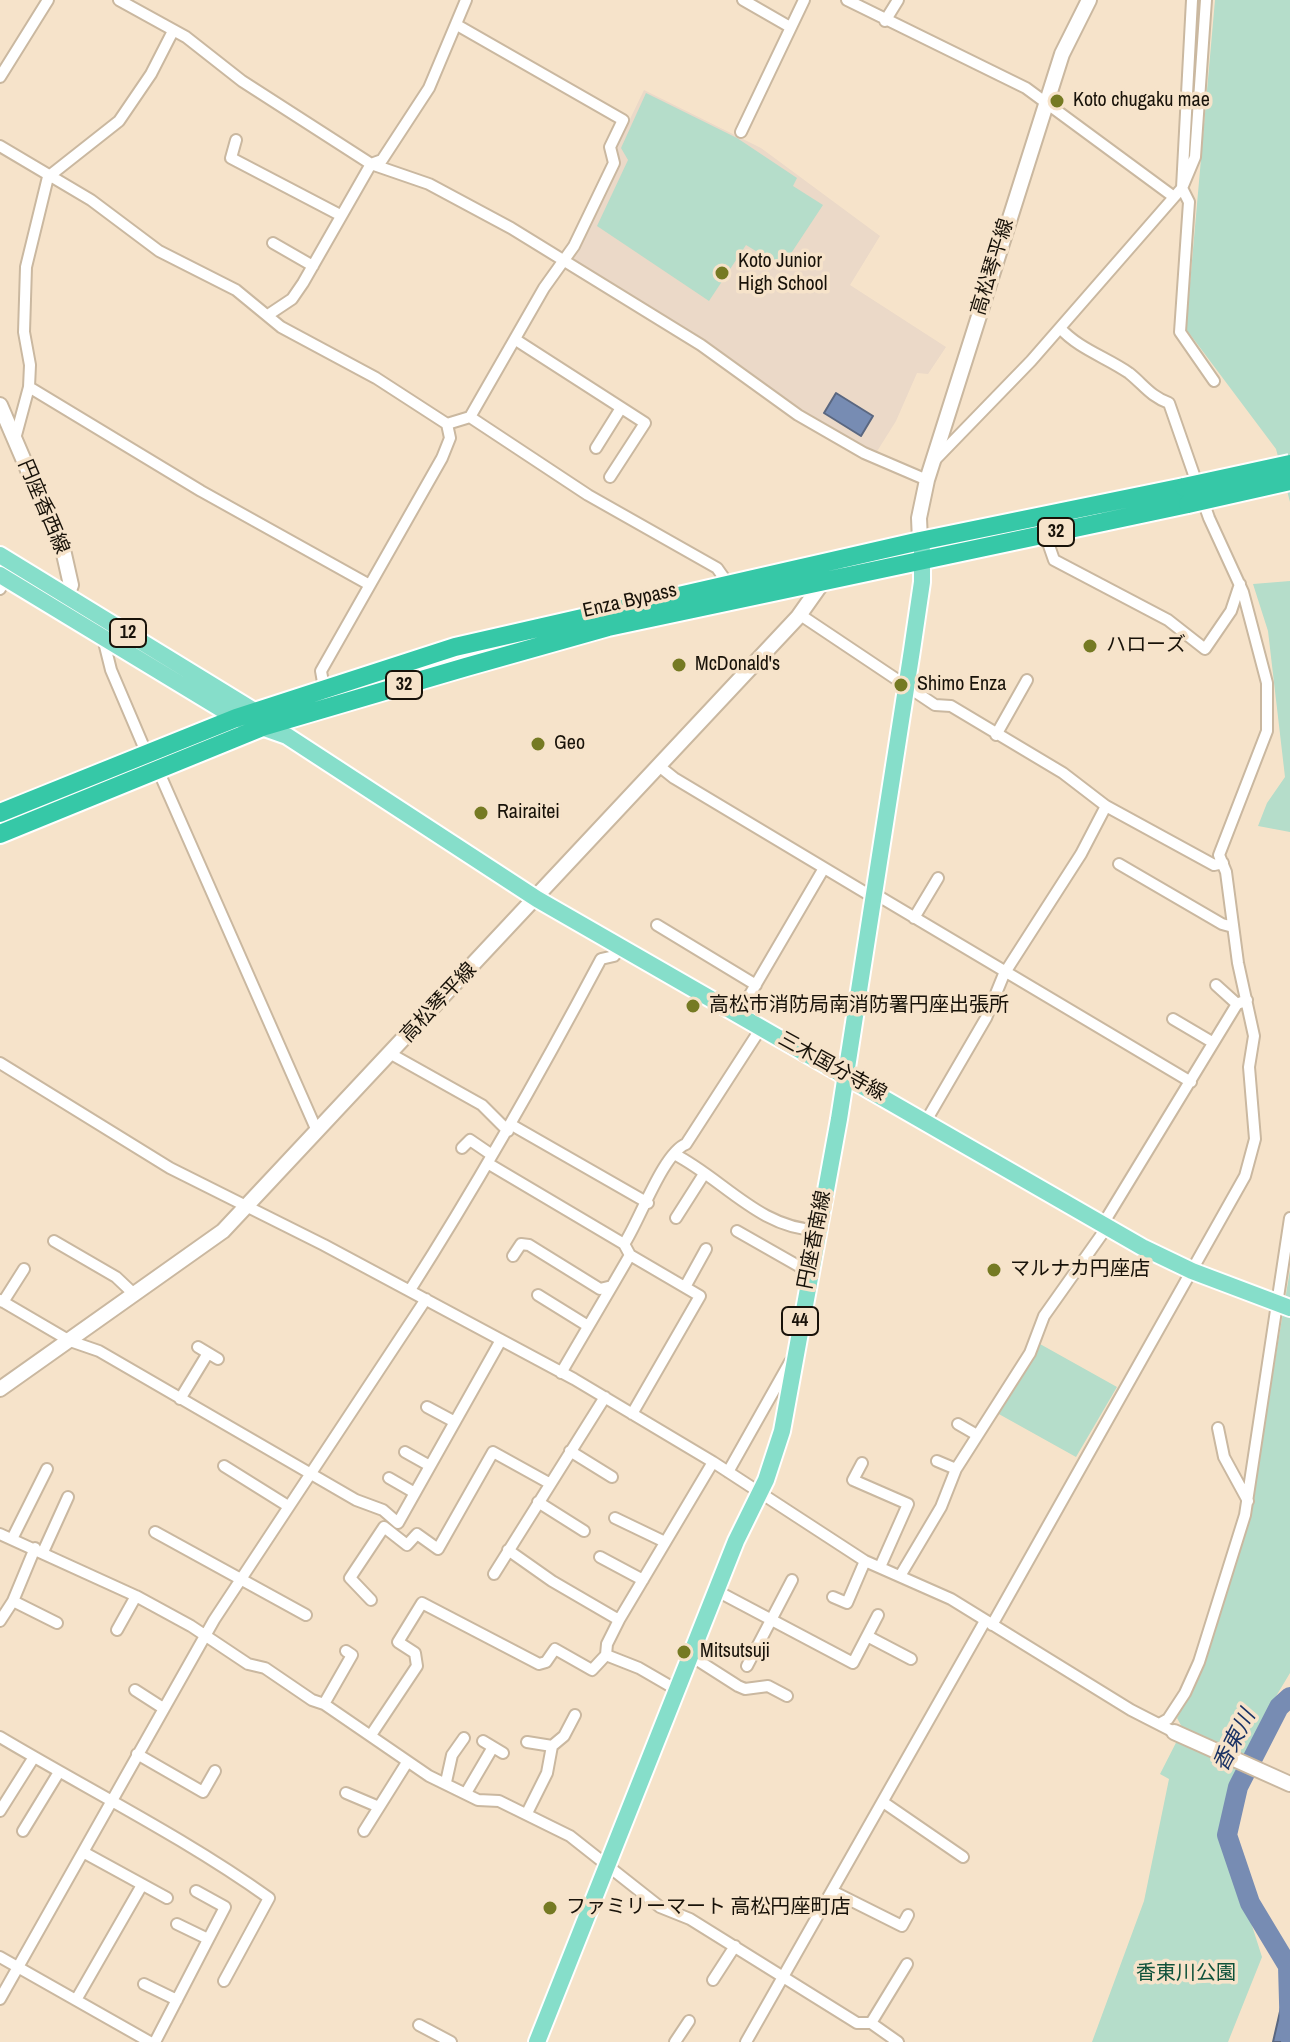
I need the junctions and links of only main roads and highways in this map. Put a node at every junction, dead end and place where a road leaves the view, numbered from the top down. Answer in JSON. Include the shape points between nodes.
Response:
{"nodes":[{"id":1,"x":1089,"y":0,"type":"edge"},
{"id":2,"x":0,"y":405,"type":"edge"},
{"id":3,"x":1290,"y":464,"type":"edge"},
{"id":4,"x":1290,"y":481,"type":"edge"},
{"id":5,"x":1186,"y":495,"type":"junction"},
{"id":6,"x":920,"y":541,"type":"junction"},
{"id":7,"x":0,"y":555,"type":"edge"},
{"id":8,"x":923,"y":560,"type":"junction"},
{"id":9,"x":821,"y":574,"type":"junction"},
{"id":10,"x":2,"y":581,"type":"edge"},
{"id":11,"x":64,"y":603,"type":"junction"},
{"id":12,"x":236,"y":718,"type":"junction"},
{"id":13,"x":260,"y":719,"type":"junction"},
{"id":14,"x":0,"y":813,"type":"edge"},
{"id":15,"x":0,"y":834,"type":"edge"},
{"id":16,"x":537,"y":899,"type":"junction"},
{"id":17,"x":845,"y":1073,"type":"junction"},
{"id":18,"x":1282,"y":1305,"type":"edge"},
{"id":19,"x":0,"y":1389,"type":"edge"},
{"id":20,"x":1174,"y":1732,"type":"road end"},
{"id":21,"x":1290,"y":1784,"type":"edge"},
{"id":22,"x":537,"y":2042,"type":"edge"}],
"edges":[{"from":1,"to":6,"type":"main road","name":"高松琴平線","via":[[1072,28],[1045,105],[927,480]]},
{"from":2,"to":11,"type":"main road","name":"円座香西線","via":[[64,554],[71,585]]},
{"from":3,"to":5,"type":"highway","name":"Enza Bypass","number":"32","bridge":true},
{"from":4,"to":5,"type":"highway","name":"Enza Bypass","number":"32","bridge":true},
{"from":5,"to":6,"type":"highway","name":"Enza Bypass","number":"32"},
{"from":5,"to":8,"type":"highway","name":"Enza Bypass","number":"32","via":[[1045,534]]},
{"from":6,"to":8,"type":"main road","name":"円座香南線","number":"44"},
{"from":6,"to":9,"type":"highway","name":"Enza Bypass","number":"32"},
{"from":7,"to":11,"type":"main road","name":"三木国分寺線","number":"12"},
{"from":8,"to":9,"type":"highway","name":"Enza Bypass","number":"32"},
{"from":8,"to":17,"type":"main road","name":"円座香南線","number":"44"},
{"from":9,"to":13,"type":"highway","name":"Enza Bypass","number":"32"},
{"from":9,"to":13,"type":"highway","name":"Enza Bypass","number":"32","via":[[729,585],[455,647],[324,688]]},
{"from":9,"to":16,"type":"main road","name":"高松琴平線","via":[[799,614]]},
{"from":10,"to":11,"type":"main road","name":"三木国分寺線","number":"12"},
{"from":11,"to":12,"type":"main road","name":"三木国分寺線","number":"12","via":[[103,636]]},
{"from":11,"to":13,"type":"main road","name":"三木国分寺線","number":"12"},
{"from":12,"to":13,"type":"highway","name":"Enza Bypass","number":"32"},
{"from":12,"to":14,"type":"highway","name":"Enza Bypass","number":"32"},
{"from":13,"to":15,"type":"highway","name":"Enza Bypass","number":"32","via":[[158,770]]},
{"from":13,"to":16,"type":"main road","name":"三木国分寺線","number":"12"},
{"from":16,"to":17,"type":"main road","name":"三木国分寺線","number":"12"},
{"from":16,"to":19,"type":"main road","name":"高松琴平線","via":[[205,1246]]},
{"from":17,"to":18,"type":"main road","name":"三木国分寺線","number":"12","via":[[1105,1226],[1192,1271]]},
{"from":17,"to":22,"type":"main road","name":"円座香南線","number":"44","via":[[782,1431]]},
{"from":20,"to":21,"type":"main road"}]}
